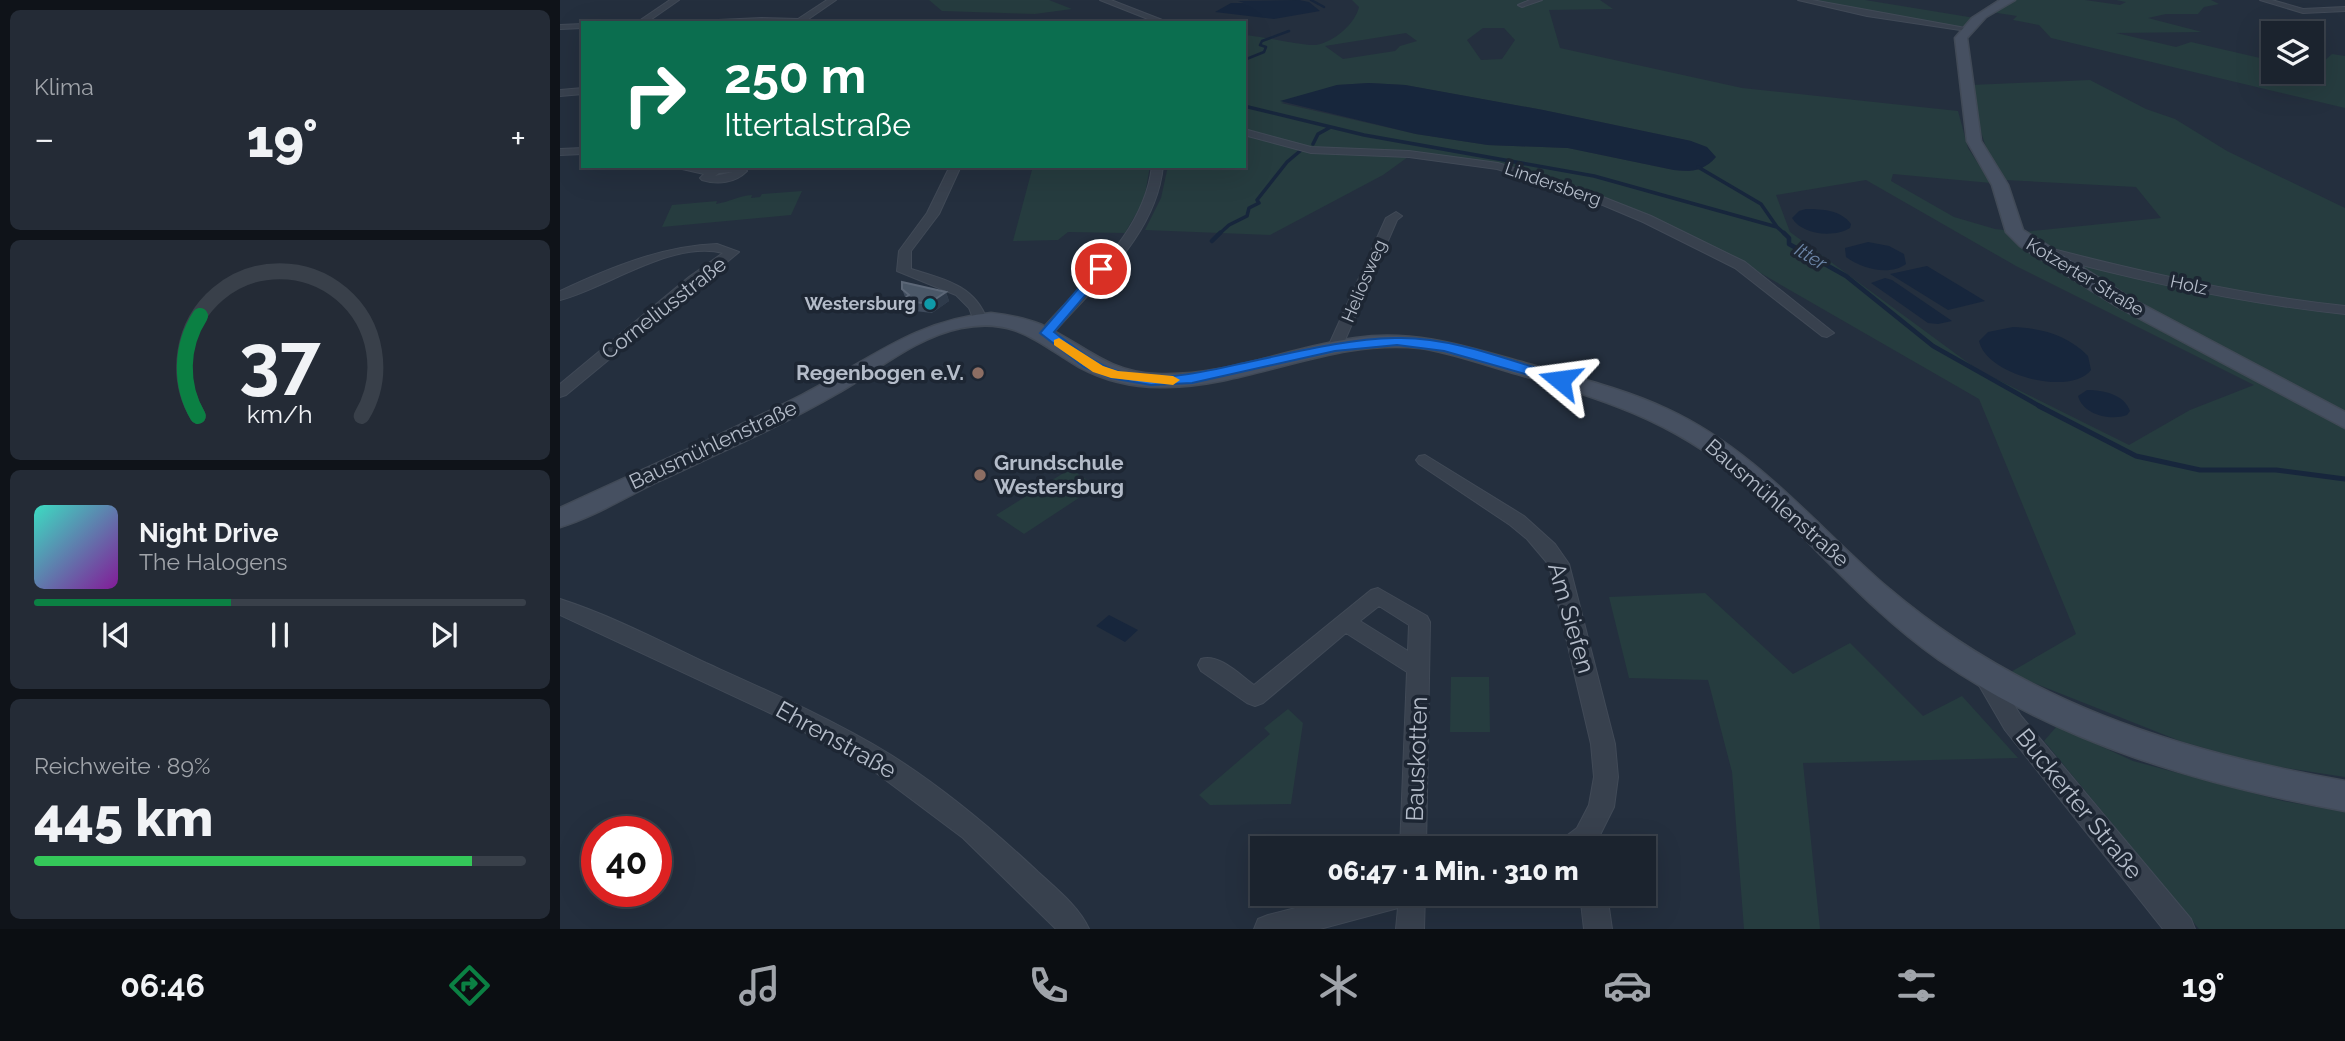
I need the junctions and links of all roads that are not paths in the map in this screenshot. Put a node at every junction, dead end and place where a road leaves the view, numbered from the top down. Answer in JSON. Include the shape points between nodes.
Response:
{"nodes":[{"id":1,"x":675,"y":0,"type":"edge"},
{"id":2,"x":831,"y":0,"type":"edge"},
{"id":3,"x":1104,"y":0,"type":"edge"},
{"id":4,"x":1538,"y":0,"type":"edge"},
{"id":5,"x":1802,"y":0,"type":"edge"},
{"id":6,"x":2264,"y":0,"type":"edge"},
{"id":7,"x":2004,"y":2,"type":"edge"},
{"id":8,"x":1521,"y":5,"type":"dead end"},
{"id":9,"x":2345,"y":9,"type":"edge"},
{"id":10,"x":801,"y":20,"type":"junction"},
{"id":11,"x":643,"y":21,"type":"edge"},
{"id":12,"x":729,"y":21,"type":"edge"},
{"id":13,"x":812,"y":21,"type":"edge"},
{"id":14,"x":1161,"y":21,"type":"edge"},
{"id":15,"x":581,"y":26,"type":"edge"},
{"id":16,"x":560,"y":27,"type":"edge"},
{"id":17,"x":1967,"y":29,"type":"junction"},
{"id":18,"x":581,"y":91,"type":"edge"},
{"id":19,"x":560,"y":93,"type":"edge"},
{"id":20,"x":1246,"y":132,"type":"edge"},
{"id":21,"x":581,"y":151,"type":"edge"},
{"id":22,"x":560,"y":152,"type":"edge"},
{"id":23,"x":686,"y":168,"type":"edge"},
{"id":24,"x":955,"y":168,"type":"edge"},
{"id":25,"x":1158,"y":168,"type":"edge"},
{"id":26,"x":711,"y":172,"type":"dead end"},
{"id":27,"x":1396,"y":216,"type":"dead end"},
{"id":28,"x":2035,"y":248,"type":"junction"},
{"id":29,"x":560,"y":296,"type":"edge"},
{"id":30,"x":2345,"y":310,"type":"edge"},
{"id":31,"x":980,"y":320,"type":"junction"},
{"id":32,"x":1046,"y":333,"type":"junction"},
{"id":33,"x":1827,"y":333,"type":"dead end"},
{"id":34,"x":1335,"y":347,"type":"junction"},
{"id":35,"x":560,"y":392,"type":"edge"},
{"id":36,"x":2345,"y":421,"type":"edge"},
{"id":37,"x":1425,"y":460,"type":"dead end"},
{"id":38,"x":560,"y":518,"type":"edge"},
{"id":39,"x":560,"y":607,"type":"edge"},
{"id":40,"x":1346,"y":623,"type":"junction"},
{"id":41,"x":1209,"y":665,"type":"dead end"},
{"id":42,"x":1420,"y":669,"type":"junction"},
{"id":43,"x":1984,"y":675,"type":"junction"},
{"id":44,"x":2345,"y":796,"type":"edge"},
{"id":45,"x":1414,"y":836,"type":"edge"},
{"id":46,"x":1585,"y":836,"type":"edge"},
{"id":47,"x":1356,"y":906,"type":"edge"},
{"id":48,"x":1411,"y":906,"type":"edge"},
{"id":49,"x":1595,"y":906,"type":"edge"},
{"id":50,"x":1074,"y":929,"type":"edge"},
{"id":51,"x":1268,"y":929,"type":"edge"},
{"id":52,"x":1410,"y":929,"type":"edge"},
{"id":53,"x":1598,"y":929,"type":"edge"},
{"id":54,"x":2180,"y":929,"type":"edge"}],
"edges":[{"from":1,"to":11,"type":"street"},
{"from":2,"to":10,"type":"street"},
{"from":3,"to":14,"type":"street"},
{"from":4,"to":8,"type":"street"},
{"from":5,"to":17,"type":"street"},
{"from":6,"to":9,"type":"street","via":[[2303,11]]},
{"from":7,"to":17,"type":"street"},
{"from":10,"to":12,"type":"street"},
{"from":10,"to":13,"type":"street"},
{"from":15,"to":16,"type":"street"},
{"from":17,"to":28,"type":"street","name":"Kotzerter Straße","via":[[1961,38],[1974,141],[2000,185],[2015,232]]},
{"from":18,"to":19,"type":"street"},
{"from":20,"to":33,"type":"street","name":"Lindersberg","via":[[1311,150],[1420,155],[1498,166],[1540,178],[1647,219],[1716,252],[1740,265]]},
{"from":21,"to":22,"type":"street"},
{"from":23,"to":26,"type":"street"},
{"from":24,"to":31,"type":"street","via":[[933,214],[905,251],[904,271],[964,293],[977,306]]},
{"from":25,"to":32,"type":"street","via":[[1153,193],[1130,236]]},
{"from":27,"to":34,"type":"street","name":"Heliosweg"},
{"from":28,"to":30,"type":"street","name":"Holz","via":[[2189,286]]},
{"from":28,"to":36,"type":"street","name":"Kotzerter Straße","via":[[2154,319]]},
{"from":29,"to":35,"type":"street","name":"Corneliusstraße","via":[[593,280],[690,249],[713,247],[733,252],[694,279]]},
{"from":31,"to":32,"type":"street","name":"Bausmühlenstraße","via":[[1012,321]]},
{"from":31,"to":38,"type":"street","name":"Bausmühlenstraße","via":[[927,333],[811,399]]},
{"from":32,"to":34,"type":"street","name":"Bausmühlenstraße","via":[[1098,369],[1151,380],[1192,378]]},
{"from":34,"to":43,"type":"street","name":"Bausmühlenstraße","via":[[1377,342],[1434,345],[1656,411],[1735,461],[1899,614]]},
{"from":37,"to":46,"type":"street","name":"Am Siefen","via":[[1526,528],[1559,564],[1605,766],[1605,792]]},
{"from":39,"to":50,"type":"street","name":"Ehrenstraße","via":[[749,693],[902,776],[979,833]]},
{"from":40,"to":41,"type":"street","name":"Bauskotten","via":[[1255,697]]},
{"from":40,"to":42,"type":"street","name":"Bauskotten"},
{"from":40,"to":42,"type":"street","name":"Bauskotten","via":[[1378,595],[1420,622]]},
{"from":42,"to":45,"type":"street","name":"Bauskotten"},
{"from":43,"to":44,"type":"street","name":"Bausmühlenstraße","via":[[2091,726],[2171,757],[2288,787]]},
{"from":43,"to":54,"type":"street","name":"Buckerter Straße","via":[[2013,723]]},
{"from":47,"to":51,"type":"street"},
{"from":48,"to":52,"type":"street"},
{"from":49,"to":53,"type":"street"}]}
